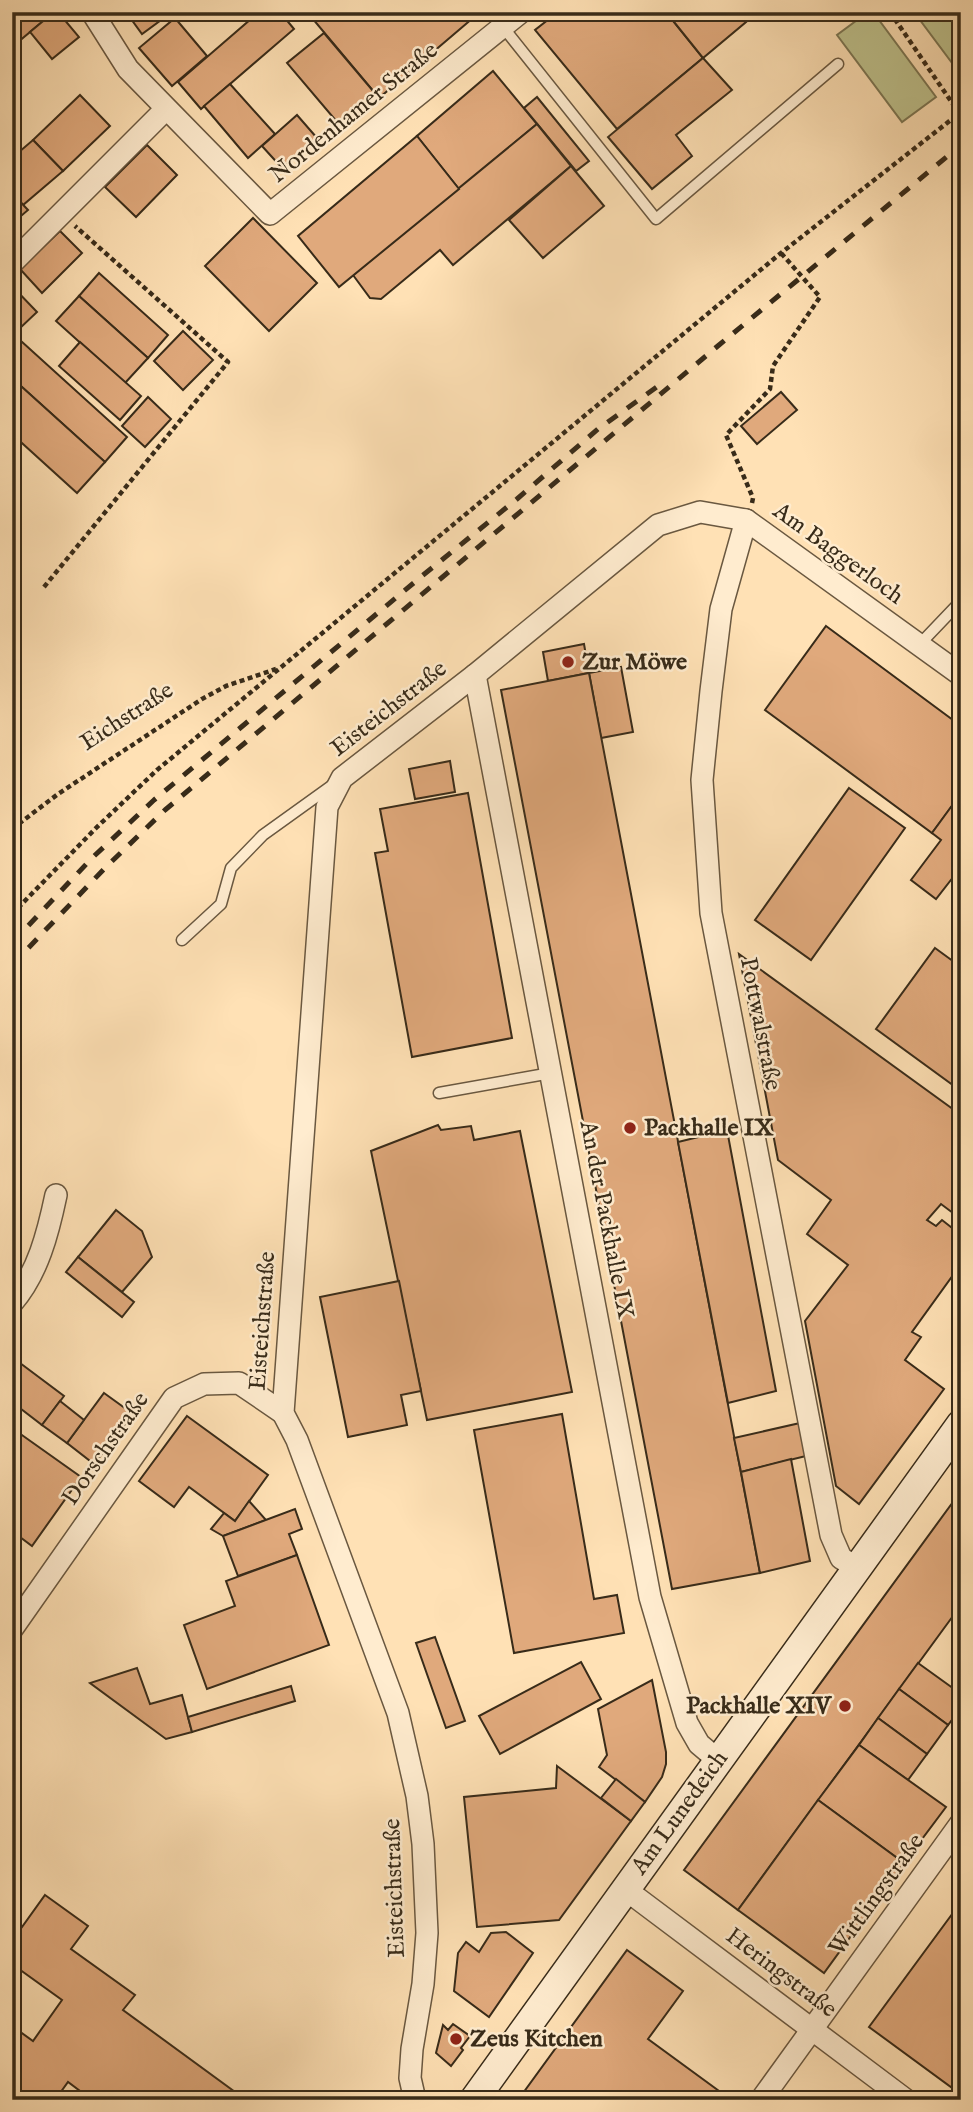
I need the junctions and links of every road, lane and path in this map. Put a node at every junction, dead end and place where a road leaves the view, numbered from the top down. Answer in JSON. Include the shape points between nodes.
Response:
{"nodes":[{"id":1,"x":92,"y":12,"type":"edge"},
{"id":2,"x":521,"y":12,"type":"edge"},
{"id":3,"x":890,"y":12,"type":"edge"},
{"id":4,"x":503,"y":27,"type":"junction"},
{"id":5,"x":838,"y":64,"type":"dead end"},
{"id":6,"x":166,"y":109,"type":"junction"},
{"id":7,"x":960,"y":112,"type":"edge"},
{"id":8,"x":61,"y":214,"type":"junction"},
{"id":9,"x":781,"y":253,"type":"junction"},
{"id":10,"x":12,"y":263,"type":"edge"},
{"id":11,"x":746,"y":520,"type":"junction"},
{"id":12,"x":44,"y":587,"type":"dead end"},
{"id":13,"x":961,"y":601,"type":"edge"},
{"id":14,"x":919,"y":645,"type":"junction"},
{"id":15,"x":280,"y":668,"type":"junction"},
{"id":16,"x":475,"y":675,"type":"junction"},
{"id":17,"x":961,"y":675,"type":"edge"},
{"id":18,"x":342,"y":778,"type":"junction"},
{"id":19,"x":12,"y":829,"type":"edge"},
{"id":20,"x":12,"y":914,"type":"edge"},
{"id":21,"x":182,"y":940,"type":"dead end"},
{"id":22,"x":551,"y":1073,"type":"junction"},
{"id":23,"x":439,"y":1093,"type":"dead end"},
{"id":24,"x":56,"y":1195,"type":"dead end"},
{"id":25,"x":12,"y":1303,"type":"edge"},
{"id":26,"x":283,"y":1413,"type":"junction"},
{"id":27,"x":961,"y":1424,"type":"edge"},
{"id":28,"x":856,"y":1568,"type":"junction"},
{"id":29,"x":12,"y":1629,"type":"edge"},
{"id":30,"x":718,"y":1760,"type":"junction"},
{"id":31,"x":959,"y":1830,"type":"edge"},
{"id":32,"x":625,"y":1889,"type":"junction"},
{"id":33,"x":813,"y":2030,"type":"junction"},
{"id":34,"x":415,"y":2100,"type":"edge"},
{"id":35,"x":474,"y":2100,"type":"edge"},
{"id":36,"x":761,"y":2100,"type":"edge"},
{"id":37,"x":906,"y":2100,"type":"edge"}],
"edges":[{"from":1,"to":6,"type":"street","via":[[128,69]]},
{"from":2,"to":4,"type":"street","name":"Nordenhamer Straße"},
{"from":3,"to":7,"type":"path"},
{"from":4,"to":5,"type":"lane","via":[[656,219]]},
{"from":4,"to":6,"type":"street","name":"Nordenhamer Straße","via":[[270,214]]},
{"from":6,"to":8,"type":"street"},
{"from":7,"to":9,"type":"path"},
{"from":8,"to":10,"type":"street"},
{"from":8,"to":12,"type":"path","via":[[228,362]]},
{"from":9,"to":11,"type":"path","via":[[820,297],[773,366],[770,389],[726,435],[754,498]]},
{"from":9,"to":15,"type":"path"},
{"from":11,"to":14,"type":"street","name":"Am Baggerloch"},
{"from":11,"to":16,"type":"street","name":"Am Baggerloch","via":[[700,512],[658,526]]},
{"from":11,"to":28,"type":"street","name":"Pottwalstraße","via":[[721,609],[702,780],[711,912],[831,1535],[841,1558]]},
{"from":13,"to":14,"type":"lane"},
{"from":14,"to":17,"type":"street","name":"Am Baggerloch"},
{"from":15,"to":19,"type":"path","name":"Eichstraße","via":[[202,699]]},
{"from":15,"to":20,"type":"path","via":[[147,779]]},
{"from":16,"to":18,"type":"street","name":"Eisteichstraße"},
{"from":16,"to":22,"type":"street","name":"An der Packhalle IX"},
{"from":18,"to":21,"type":"lane","via":[[263,835],[231,868],[222,904]]},
{"from":18,"to":26,"type":"street","name":"Eisteichstraße","via":[[327,807]]},
{"from":22,"to":23,"type":"lane"},
{"from":22,"to":30,"type":"street","name":"An der Packhalle IX","via":[[650,1597],[687,1723],[699,1744]]},
{"from":24,"to":25,"type":"street","via":[[36,1263]]},
{"from":26,"to":29,"type":"street","name":"Dorschstraße","via":[[239,1383],[204,1384],[174,1398]]},
{"from":26,"to":34,"type":"street","name":"Eisteichstraße","via":[[298,1440],[398,1713],[416,1796],[427,1933],[412,2049],[410,2078]]},
{"from":27,"to":28,"type":"street","name":"Am Lunedeich"},
{"from":28,"to":30,"type":"street","name":"Am Lunedeich"},
{"from":30,"to":32,"type":"street","name":"Am Lunedeich"},
{"from":31,"to":33,"type":"street","name":"Wittlingstraße"},
{"from":32,"to":33,"type":"street","name":"Heringstraße"},
{"from":32,"to":35,"type":"street","name":"Am Lunedeich"},
{"from":33,"to":36,"type":"street","name":"Wittlingstraße"},
{"from":33,"to":37,"type":"street","name":"Heringstraße"}]}
